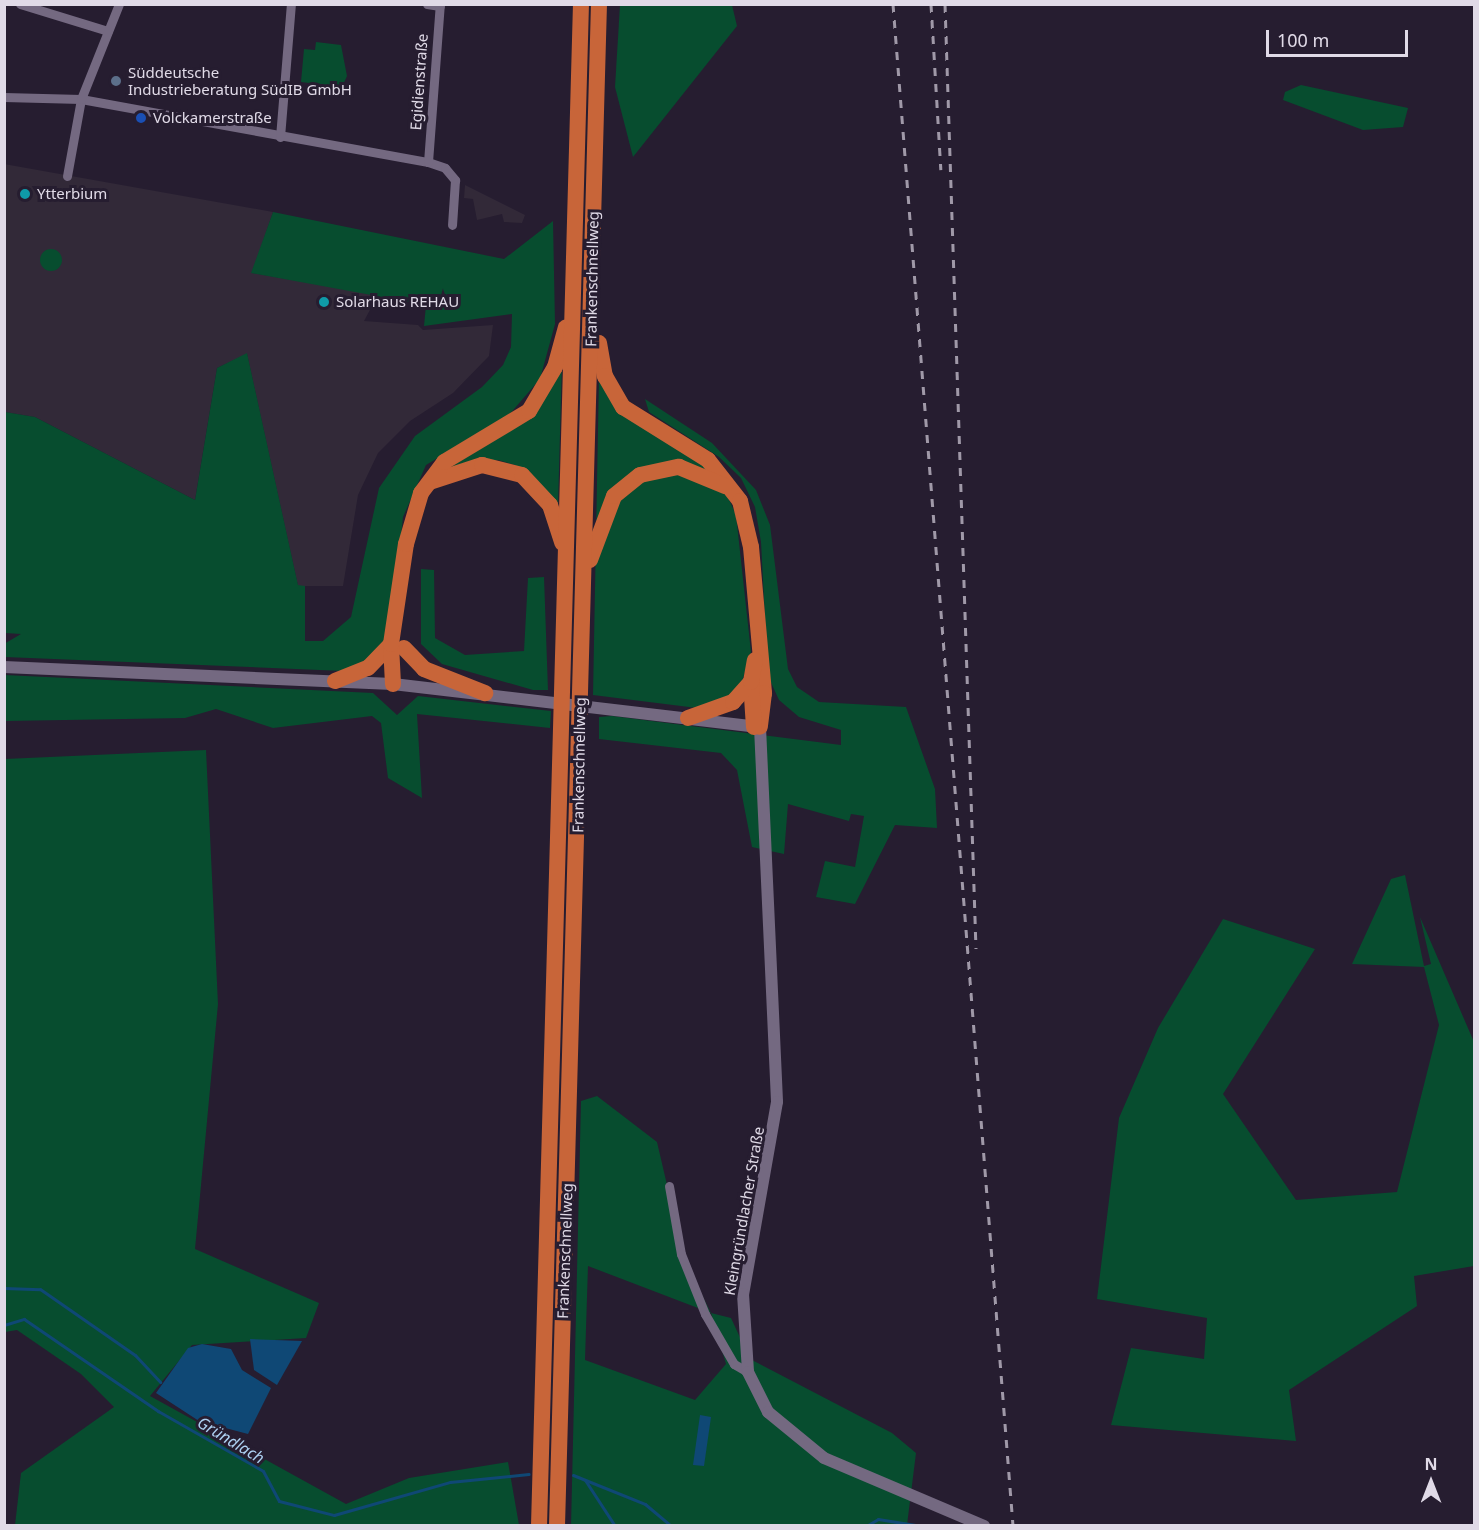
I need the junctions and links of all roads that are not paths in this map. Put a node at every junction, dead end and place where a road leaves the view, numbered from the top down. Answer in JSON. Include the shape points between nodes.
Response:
{"nodes":[{"id":1,"x":20,"y":4,"type":"edge"},
{"id":2,"x":119,"y":4,"type":"edge"},
{"id":3,"x":291,"y":4,"type":"edge"},
{"id":4,"x":427,"y":4,"type":"edge"},
{"id":5,"x":581,"y":4,"type":"edge"},
{"id":6,"x":599,"y":4,"type":"edge"},
{"id":7,"x":440,"y":5,"type":"edge"},
{"id":8,"x":40,"y":7,"type":"edge"},
{"id":9,"x":108,"y":32,"type":"junction"},
{"id":10,"x":4,"y":97,"type":"edge"},
{"id":11,"x":81,"y":99,"type":"junction"},
{"id":12,"x":280,"y":137,"type":"junction"},
{"id":13,"x":428,"y":162,"type":"junction"},
{"id":14,"x":67,"y":176,"type":"dead end"},
{"id":15,"x":452,"y":225,"type":"dead end"},
{"id":16,"x":592,"y":285,"type":"junction"},
{"id":17,"x":573,"y":303,"type":"junction"},
{"id":18,"x":426,"y":483,"type":"junction"},
{"id":19,"x":736,"y":495,"type":"junction"},
{"id":20,"x":566,"y":560,"type":"junction"},
{"id":21,"x":584,"y":587,"type":"junction"},
{"id":22,"x":398,"y":646,"type":"junction"},
{"id":23,"x":757,"y":650,"type":"junction"},
{"id":24,"x":4,"y":667,"type":"edge"},
{"id":25,"x":335,"y":681,"type":"junction"},
{"id":26,"x":750,"y":682,"type":"junction"},
{"id":27,"x":396,"y":684,"type":"junction"},
{"id":28,"x":485,"y":693,"type":"junction"},
{"id":29,"x":688,"y":718,"type":"junction"},
{"id":30,"x":757,"y":727,"type":"junction"},
{"id":31,"x":669,"y":1186,"type":"dead end"},
{"id":32,"x":748,"y":1372,"type":"junction"},
{"id":33,"x":539,"y":1526,"type":"edge"},
{"id":34,"x":557,"y":1526,"type":"edge"},
{"id":35,"x":984,"y":1526,"type":"edge"}],
"edges":[{"from":1,"to":8,"type":"street"},
{"from":2,"to":9,"type":"street"},
{"from":3,"to":12,"type":"street"},
{"from":4,"to":7,"type":"street"},
{"from":5,"to":17,"type":"highway","name":"Frankenschnellweg"},
{"from":6,"to":16,"type":"highway","name":"Frankenschnellweg"},
{"from":7,"to":13,"type":"street","name":"Egidienstraße"},
{"from":8,"to":9,"type":"street"},
{"from":9,"to":11,"type":"street"},
{"from":10,"to":11,"type":"street"},
{"from":11,"to":12,"type":"street"},
{"from":11,"to":14,"type":"street"},
{"from":12,"to":13,"type":"street"},
{"from":13,"to":15,"type":"street","via":[[445,168],[455,180]]},
{"from":16,"to":19,"type":"highway","via":[[600,355],[616,398],[645,426],[708,460]]},
{"from":16,"to":21,"type":"highway","name":"Frankenschnellweg"},
{"from":17,"to":18,"type":"highway","via":[[555,367],[529,411],[444,462]]},
{"from":17,"to":20,"type":"highway","name":"Frankenschnellweg"},
{"from":18,"to":20,"type":"highway","via":[[482,465],[522,475],[550,505]]},
{"from":18,"to":22,"type":"highway","via":[[410,519]]},
{"from":19,"to":21,"type":"highway","via":[[693,470],[663,467],[640,475],[614,496]]},
{"from":19,"to":23,"type":"highway","via":[[750,537]]},
{"from":20,"to":33,"type":"highway","name":"Frankenschnellweg"},
{"from":21,"to":34,"type":"highway","name":"Frankenschnellweg"},
{"from":22,"to":25,"type":"highway","via":[[368,668]]},
{"from":22,"to":27,"type":"highway"},
{"from":22,"to":28,"type":"highway","via":[[424,669]]},
{"from":23,"to":26,"type":"highway"},
{"from":23,"to":30,"type":"highway","via":[[764,693]]},
{"from":24,"to":25,"type":"street"},
{"from":25,"to":27,"type":"street"},
{"from":26,"to":29,"type":"highway","via":[[733,702]]},
{"from":26,"to":30,"type":"highway"},
{"from":27,"to":28,"type":"street"},
{"from":28,"to":29,"type":"street"},
{"from":29,"to":30,"type":"street"},
{"from":30,"to":32,"type":"street","name":"Kleingründlacher Straße","via":[[777,1102],[743,1294]]},
{"from":31,"to":32,"type":"street","via":[[681,1254],[705,1314],[734,1364]]},
{"from":32,"to":35,"type":"street","name":"Kleingründlacher Straße","via":[[768,1412],[824,1458]]}]}
